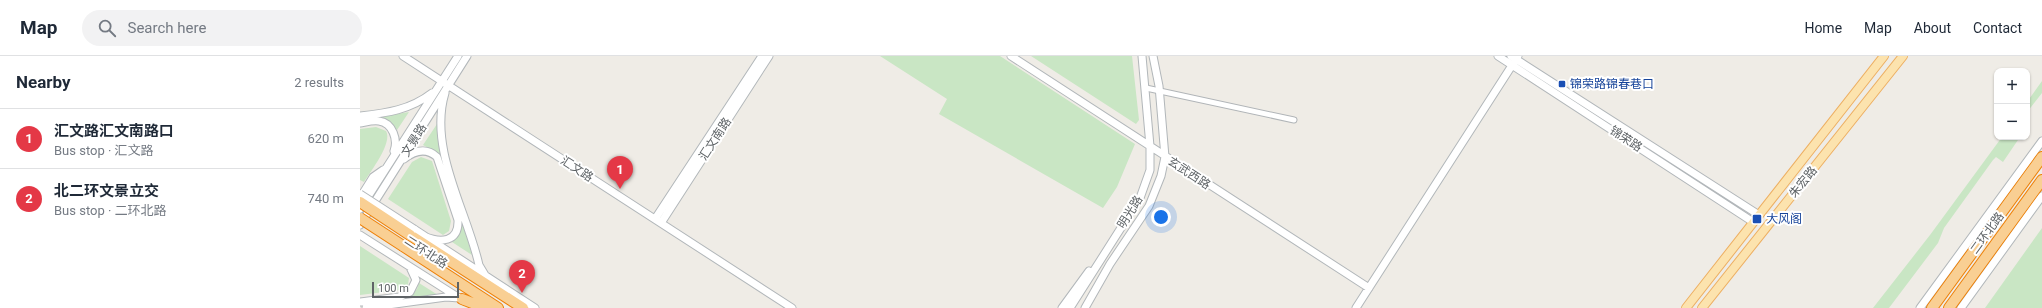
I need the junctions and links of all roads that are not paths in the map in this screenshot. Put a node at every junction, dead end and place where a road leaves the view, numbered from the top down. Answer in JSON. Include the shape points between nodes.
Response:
{"nodes":[{"id":1,"x":402,"y":56,"type":"edge"},
{"id":2,"x":458,"y":56,"type":"edge"},
{"id":3,"x":467,"y":56,"type":"edge"},
{"id":4,"x":762,"y":56,"type":"edge"},
{"id":5,"x":769,"y":56,"type":"edge"},
{"id":6,"x":1011,"y":56,"type":"edge"},
{"id":7,"x":1142,"y":56,"type":"edge"},
{"id":8,"x":1153,"y":56,"type":"edge"},
{"id":9,"x":1498,"y":56,"type":"edge"},
{"id":10,"x":1884,"y":56,"type":"edge"},
{"id":11,"x":1903,"y":56,"type":"edge"},
{"id":12,"x":1514,"y":59,"type":"edge"},
{"id":13,"x":441,"y":82,"type":"junction"},
{"id":14,"x":447,"y":86,"type":"junction"},
{"id":15,"x":1146,"y":88,"type":"junction"},
{"id":16,"x":1160,"y":90,"type":"junction"},
{"id":17,"x":436,"y":91,"type":"junction"},
{"id":18,"x":360,"y":116,"type":"edge"},
{"id":19,"x":1294,"y":120,"type":"dead end"},
{"id":20,"x":360,"y":123,"type":"edge"},
{"id":21,"x":2042,"y":140,"type":"edge"},
{"id":22,"x":1150,"y":146,"type":"junction"},
{"id":23,"x":1165,"y":157,"type":"junction"},
{"id":24,"x":2042,"y":157,"type":"edge"},
{"id":25,"x":389,"y":164,"type":"junction"},
{"id":26,"x":394,"y":171,"type":"junction"},
{"id":27,"x":2042,"y":180,"type":"edge"},
{"id":28,"x":360,"y":194,"type":"edge"},
{"id":29,"x":2042,"y":196,"type":"edge"},
{"id":30,"x":360,"y":198,"type":"edge"},
{"id":31,"x":360,"y":202,"type":"edge"},
{"id":32,"x":360,"y":209,"type":"edge"},
{"id":33,"x":1759,"y":215,"type":"junction"},
{"id":34,"x":360,"y":218,"type":"edge"},
{"id":35,"x":658,"y":221,"type":"junction"},
{"id":36,"x":1753,"y":222,"type":"junction"},
{"id":37,"x":360,"y":224,"type":"edge"},
{"id":38,"x":360,"y":233,"type":"edge"},
{"id":39,"x":424,"y":236,"type":"junction"},
{"id":40,"x":405,"y":243,"type":"junction"},
{"id":41,"x":1104,"y":252,"type":"junction"},
{"id":42,"x":1110,"y":264,"type":"junction"},
{"id":43,"x":408,"y":265,"type":"junction"},
{"id":44,"x":485,"y":275,"type":"junction"},
{"id":45,"x":1369,"y":288,"type":"junction"},
{"id":46,"x":502,"y":294,"type":"junction"},
{"id":47,"x":462,"y":299,"type":"junction"},
{"id":48,"x":360,"y":302,"type":"edge"},
{"id":49,"x":1080,"y":306,"type":"edge"},
{"id":50,"x":366,"y":308,"type":"edge"},
{"id":51,"x":475,"y":308,"type":"edge"},
{"id":52,"x":486,"y":308,"type":"edge"},
{"id":53,"x":498,"y":308,"type":"edge"},
{"id":54,"x":513,"y":308,"type":"edge"},
{"id":55,"x":523,"y":308,"type":"edge"},
{"id":56,"x":535,"y":308,"type":"edge"},
{"id":57,"x":792,"y":308,"type":"edge"},
{"id":58,"x":1062,"y":308,"type":"edge"},
{"id":59,"x":1070,"y":308,"type":"edge"},
{"id":60,"x":1356,"y":308,"type":"edge"},
{"id":61,"x":1686,"y":308,"type":"edge"},
{"id":62,"x":1702,"y":308,"type":"edge"},
{"id":63,"x":1920,"y":308,"type":"edge"},
{"id":64,"x":1932,"y":308,"type":"edge"},
{"id":65,"x":1949,"y":308,"type":"edge"},
{"id":66,"x":1961,"y":308,"type":"edge"}],
"edges":[{"from":1,"to":13,"type":"main road","name":"汇文路"},
{"from":2,"to":13,"type":"main road","name":"文景路"},
{"from":3,"to":14,"type":"main road","name":"文景路"},
{"from":4,"to":35,"type":"main road","name":"汇文南路"},
{"from":5,"to":35,"type":"main road","name":"汇文南路"},
{"from":6,"to":22,"type":"main road","name":"玄武西路"},
{"from":7,"to":15,"type":"main road","name":"明光路"},
{"from":8,"to":16,"type":"main road","name":"明光路"},
{"from":9,"to":12,"type":"main road","name":"锦荣路"},
{"from":10,"to":33,"type":"main road","name":"朱宏路"},
{"from":11,"to":62,"type":"main road","name":"朱宏路"},
{"from":12,"to":33,"type":"main road","name":"锦荣路"},
{"from":12,"to":36,"type":"main road","name":"锦荣路"},
{"from":12,"to":45,"type":"main road"},
{"from":13,"to":14,"type":"main road","name":"汇文路"},
{"from":13,"to":17,"type":"main road","name":"文景路"},
{"from":14,"to":26,"type":"main road","name":"文景路"},
{"from":14,"to":35,"type":"main road","name":"汇文路"},
{"from":14,"to":44,"type":"main road","via":[[442,113],[442,146],[479,265]]},
{"from":15,"to":16,"type":"street"},
{"from":15,"to":22,"type":"main road","name":"明光路"},
{"from":16,"to":19,"type":"street"},
{"from":16,"to":23,"type":"main road","name":"明光路"},
{"from":17,"to":18,"type":"main road","via":[[403,109]]},
{"from":17,"to":25,"type":"main road","name":"文景路"},
{"from":20,"to":25,"type":"main road","via":[[379,121],[393,130],[396,145]]},
{"from":21,"to":63,"type":"main road"},
{"from":22,"to":23,"type":"main road","name":"玄武西路"},
{"from":22,"to":41,"type":"main road","name":"明光路","via":[[1150,170],[1140,198]]},
{"from":23,"to":42,"type":"main road","name":"明光路","via":[[1161,176],[1149,206]]},
{"from":23,"to":45,"type":"main road","name":"玄武西路"},
{"from":24,"to":64,"type":"highway","name":"二环北路"},
{"from":25,"to":30,"type":"main road","via":[[373,177]]},
{"from":25,"to":32,"type":"main road","name":"文景路"},
{"from":26,"to":37,"type":"main road","name":"文景路"},
{"from":26,"to":38,"type":"main road","via":[[390,186]]},
{"from":26,"to":39,"type":"main road","via":[[411,154],[422,151],[434,154],[439,161],[458,220],[457,230],[454,236],[444,240]]},
{"from":27,"to":65,"type":"highway","name":"二环北路"},
{"from":28,"to":40,"type":"main road","bridge":true},
{"from":29,"to":66,"type":"main road"},
{"from":31,"to":40,"type":"highway","bridge":true},
{"from":32,"to":40,"type":"highway","name":"二环北路"},
{"from":33,"to":36,"type":"main road","name":"朱宏路"},
{"from":34,"to":40,"type":"highway","name":"二环北路","bridge":true},
{"from":35,"to":57,"type":"main road","name":"汇文路"},
{"from":36,"to":61,"type":"main road","name":"朱宏路"},
{"from":37,"to":40,"type":"highway"},
{"from":38,"to":40,"type":"main road"},
{"from":39,"to":40,"type":"main road"},
{"from":39,"to":44,"type":"main road"},
{"from":40,"to":43,"type":"main road"},
{"from":40,"to":46,"type":"highway"},
{"from":40,"to":52,"type":"highway"},
{"from":40,"to":53,"type":"highway","name":"二环北路"},
{"from":40,"to":54,"type":"highway","name":"二环北路"},
{"from":41,"to":49,"type":"main road","name":"明光路"},
{"from":41,"to":58,"type":"main road","via":[[1078,283]]},
{"from":42,"to":49,"type":"main road","name":"明光路"},
{"from":42,"to":49,"type":"main road","name":"明光路","via":[[1090,299]]},
{"from":43,"to":47,"type":"main road"},
{"from":43,"to":48,"type":"main road","via":[[416,277],[410,292],[399,297]]},
{"from":44,"to":46,"type":"highway"},
{"from":44,"to":56,"type":"main road"},
{"from":45,"to":60,"type":"main road"},
{"from":46,"to":55,"type":"highway"},
{"from":47,"to":50,"type":"main road","via":[[451,297]]},
{"from":47,"to":51,"type":"main road"},
{"from":47,"to":52,"type":"highway"},
{"from":49,"to":59,"type":"main road","name":"明光路"}]}
